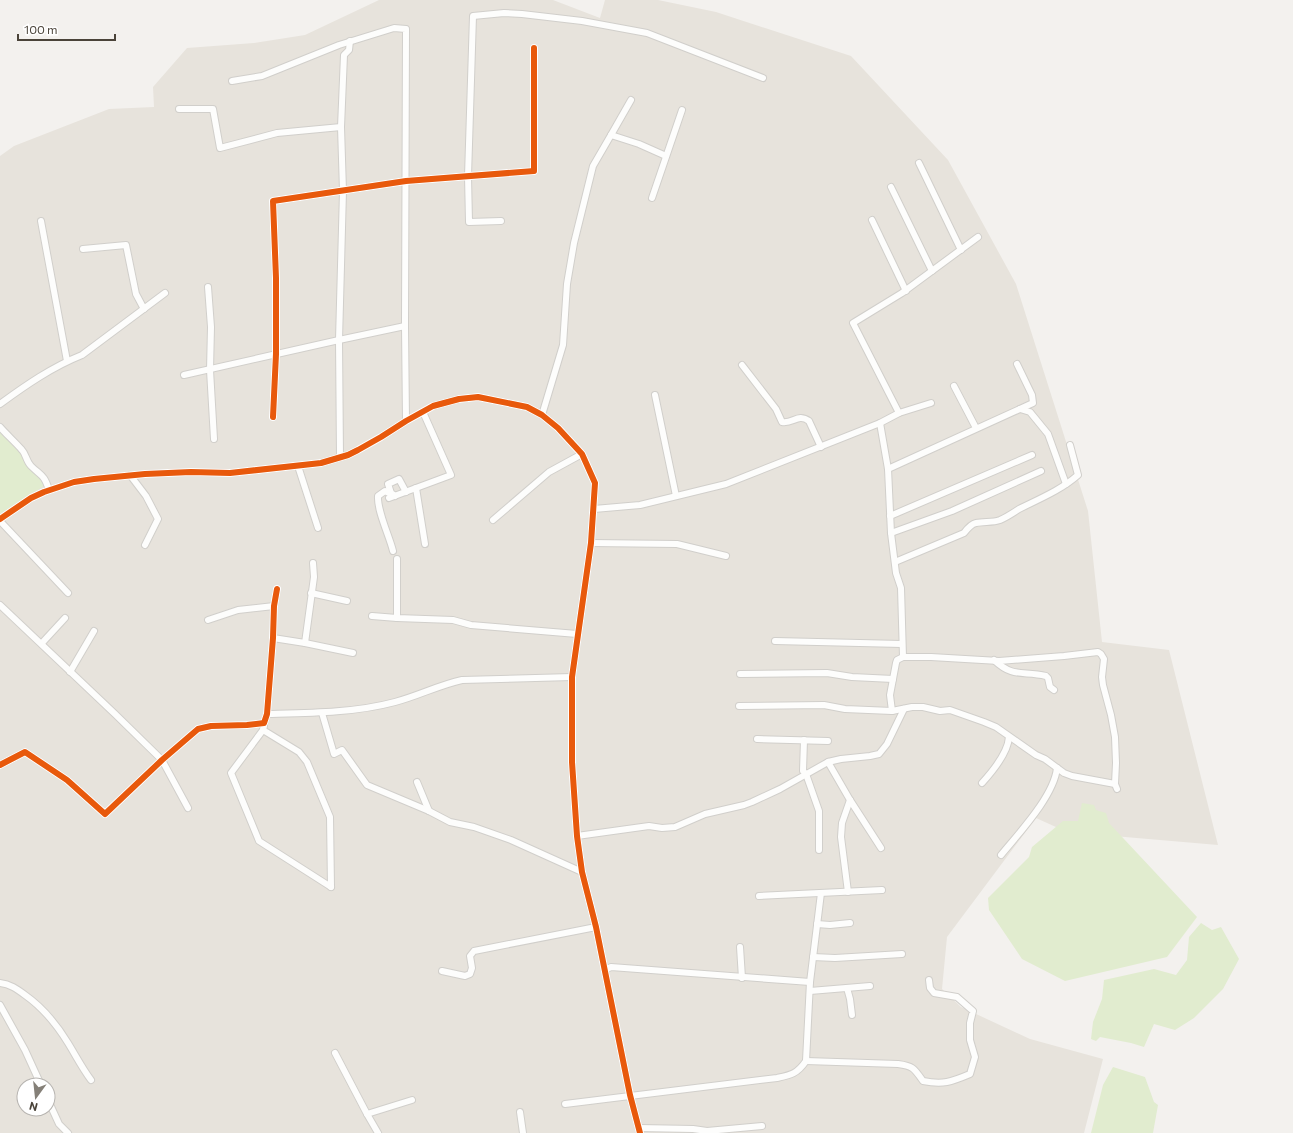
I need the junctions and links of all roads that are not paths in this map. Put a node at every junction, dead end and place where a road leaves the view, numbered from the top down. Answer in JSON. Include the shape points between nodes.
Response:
{"nodes":[{"id":1,"x":350,"y":41,"type":"junction"},
{"id":2,"x":534,"y":48,"type":"dead end"},
{"id":3,"x":763,"y":78,"type":"dead end"},
{"id":4,"x":232,"y":81,"type":"dead end"},
{"id":5,"x":631,"y":100,"type":"dead end"},
{"id":6,"x":179,"y":109,"type":"dead end"},
{"id":7,"x":682,"y":110,"type":"dead end"},
{"id":8,"x":341,"y":126,"type":"junction"},
{"id":9,"x":611,"y":136,"type":"junction"},
{"id":10,"x":666,"y":156,"type":"junction"},
{"id":11,"x":919,"y":163,"type":"dead end"},
{"id":12,"x":468,"y":176,"type":"junction"},
{"id":13,"x":406,"y":181,"type":"junction"},
{"id":14,"x":891,"y":187,"type":"dead end"},
{"id":15,"x":343,"y":191,"type":"junction"},
{"id":16,"x":652,"y":198,"type":"dead end"},
{"id":17,"x":872,"y":220,"type":"dead end"},
{"id":18,"x":41,"y":221,"type":"dead end"},
{"id":19,"x":501,"y":222,"type":"dead end"},
{"id":20,"x":978,"y":237,"type":"dead end"},
{"id":21,"x":83,"y":249,"type":"dead end"},
{"id":22,"x":961,"y":250,"type":"junction"},
{"id":23,"x":932,"y":271,"type":"junction"},
{"id":24,"x":208,"y":287,"type":"dead end"},
{"id":25,"x":906,"y":291,"type":"junction"},
{"id":26,"x":166,"y":293,"type":"dead end"},
{"id":27,"x":144,"y":309,"type":"junction"},
{"id":28,"x":405,"y":326,"type":"junction"},
{"id":29,"x":339,"y":340,"type":"junction"},
{"id":30,"x":276,"y":354,"type":"junction"},
{"id":31,"x":67,"y":361,"type":"junction"},
{"id":32,"x":1018,"y":364,"type":"dead end"},
{"id":33,"x":742,"y":365,"type":"dead end"},
{"id":34,"x":210,"y":370,"type":"junction"},
{"id":35,"x":184,"y":375,"type":"dead end"},
{"id":36,"x":954,"y":386,"type":"dead end"},
{"id":37,"x":655,"y":395,"type":"dead end"},
{"id":38,"x":931,"y":403,"type":"dead end"},
{"id":39,"x":0,"y":404,"type":"edge"},
{"id":40,"x":1020,"y":409,"type":"junction"},
{"id":41,"x":423,"y":412,"type":"junction"},
{"id":42,"x":899,"y":413,"type":"junction"},
{"id":43,"x":542,"y":415,"type":"junction"},
{"id":44,"x":273,"y":417,"type":"dead end"},
{"id":45,"x":406,"y":421,"type":"junction"},
{"id":46,"x":880,"y":423,"type":"junction"},
{"id":47,"x":0,"y":427,"type":"edge"},
{"id":48,"x":976,"y":428,"type":"junction"},
{"id":49,"x":214,"y":439,"type":"dead end"},
{"id":50,"x":1070,"y":445,"type":"dead end"},
{"id":51,"x":821,"y":447,"type":"junction"},
{"id":52,"x":582,"y":454,"type":"junction"},
{"id":53,"x":1032,"y":455,"type":"dead end"},
{"id":54,"x":340,"y":457,"type":"junction"},
{"id":55,"x":298,"y":466,"type":"junction"},
{"id":56,"x":888,"y":468,"type":"junction"},
{"id":57,"x":1041,"y":471,"type":"dead end"},
{"id":58,"x":130,"y":475,"type":"junction"},
{"id":59,"x":1066,"y":484,"type":"junction"},
{"id":60,"x":416,"y":488,"type":"junction"},
{"id":61,"x":49,"y":490,"type":"junction"},
{"id":62,"x":406,"y":492,"type":"junction"},
{"id":63,"x":676,"y":496,"type":"junction"},
{"id":64,"x":392,"y":497,"type":"junction"},
{"id":65,"x":594,"y":509,"type":"junction"},
{"id":66,"x":890,"y":516,"type":"junction"},
{"id":67,"x":0,"y":520,"type":"edge"},
{"id":68,"x":493,"y":520,"type":"dead end"},
{"id":69,"x":318,"y":528,"type":"dead end"},
{"id":70,"x":891,"y":533,"type":"junction"},
{"id":71,"x":591,"y":543,"type":"junction"},
{"id":72,"x":425,"y":544,"type":"dead end"},
{"id":73,"x":145,"y":545,"type":"dead end"},
{"id":74,"x":393,"y":551,"type":"dead end"},
{"id":75,"x":726,"y":556,"type":"dead end"},
{"id":76,"x":397,"y":560,"type":"dead end"},
{"id":77,"x":895,"y":562,"type":"junction"},
{"id":78,"x":313,"y":563,"type":"dead end"},
{"id":79,"x":277,"y":589,"type":"dead end"},
{"id":80,"x":68,"y":593,"type":"dead end"},
{"id":81,"x":311,"y":593,"type":"junction"},
{"id":82,"x":347,"y":601,"type":"dead end"},
{"id":83,"x":0,"y":605,"type":"edge"},
{"id":84,"x":274,"y":606,"type":"junction"},
{"id":85,"x":372,"y":616,"type":"dead end"},
{"id":86,"x":65,"y":618,"type":"dead end"},
{"id":87,"x":397,"y":618,"type":"junction"},
{"id":88,"x":208,"y":620,"type":"dead end"},
{"id":89,"x":94,"y":631,"type":"dead end"},
{"id":90,"x":577,"y":634,"type":"junction"},
{"id":91,"x":273,"y":638,"type":"junction"},
{"id":92,"x":775,"y":640,"type":"dead end"},
{"id":93,"x":42,"y":643,"type":"junction"},
{"id":94,"x":305,"y":643,"type":"junction"},
{"id":95,"x":902,"y":644,"type":"junction"},
{"id":96,"x":353,"y":653,"type":"dead end"},
{"id":97,"x":903,"y":657,"type":"junction"},
{"id":98,"x":994,"y":660,"type":"junction"},
{"id":99,"x":70,"y":672,"type":"junction"},
{"id":100,"x":740,"y":674,"type":"dead end"},
{"id":101,"x":572,"y":677,"type":"junction"},
{"id":102,"x":893,"y":679,"type":"junction"},
{"id":103,"x":1054,"y":690,"type":"dead end"},
{"id":104,"x":739,"y":706,"type":"dead end"},
{"id":105,"x":904,"y":709,"type":"junction"},
{"id":106,"x":892,"y":711,"type":"junction"},
{"id":107,"x":322,"y":713,"type":"junction"},
{"id":108,"x":267,"y":714,"type":"junction"},
{"id":109,"x":264,"y":723,"type":"junction"},
{"id":110,"x":263,"y":730,"type":"junction"},
{"id":111,"x":1009,"y":737,"type":"junction"},
{"id":112,"x":757,"y":739,"type":"dead end"},
{"id":113,"x":804,"y":740,"type":"junction"},
{"id":114,"x":828,"y":741,"type":"dead end"},
{"id":115,"x":162,"y":760,"type":"junction"},
{"id":116,"x":828,"y":762,"type":"junction"},
{"id":117,"x":0,"y":764,"type":"edge"},
{"id":118,"x":1057,"y":768,"type":"junction"},
{"id":119,"x":806,"y":774,"type":"junction"},
{"id":120,"x":417,"y":782,"type":"dead end"},
{"id":121,"x":982,"y":783,"type":"dead end"},
{"id":122,"x":850,"y":800,"type":"junction"},
{"id":123,"x":188,"y":808,"type":"dead end"},
{"id":124,"x":429,"y":811,"type":"junction"},
{"id":125,"x":577,"y":836,"type":"junction"},
{"id":126,"x":881,"y":848,"type":"dead end"},
{"id":127,"x":819,"y":850,"type":"dead end"},
{"id":128,"x":1001,"y":855,"type":"dead end"},
{"id":129,"x":582,"y":872,"type":"junction"},
{"id":130,"x":882,"y":890,"type":"dead end"},
{"id":131,"x":848,"y":892,"type":"junction"},
{"id":132,"x":821,"y":893,"type":"junction"},
{"id":133,"x":760,"y":896,"type":"dead end"},
{"id":134,"x":850,"y":923,"type":"dead end"},
{"id":135,"x":817,"y":924,"type":"junction"},
{"id":136,"x":596,"y":927,"type":"junction"},
{"id":137,"x":740,"y":947,"type":"dead end"},
{"id":138,"x":902,"y":954,"type":"dead end"},
{"id":139,"x":813,"y":957,"type":"junction"},
{"id":140,"x":605,"y":970,"type":"junction"},
{"id":141,"x":442,"y":971,"type":"dead end"},
{"id":142,"x":742,"y":978,"type":"junction"},
{"id":143,"x":929,"y":980,"type":"dead end"},
{"id":144,"x":810,"y":982,"type":"junction"},
{"id":145,"x":0,"y":983,"type":"edge"},
{"id":146,"x":870,"y":986,"type":"dead end"},
{"id":147,"x":847,"y":988,"type":"junction"},
{"id":148,"x":810,"y":991,"type":"junction"},
{"id":149,"x":0,"y":1005,"type":"edge"},
{"id":150,"x":852,"y":1015,"type":"dead end"},
{"id":151,"x":335,"y":1053,"type":"dead end"},
{"id":152,"x":806,"y":1061,"type":"junction"},
{"id":153,"x":37,"y":1077,"type":"edge"},
{"id":154,"x":91,"y":1080,"type":"dead end"},
{"id":155,"x":630,"y":1095,"type":"junction"},
{"id":156,"x":412,"y":1100,"type":"dead end"},
{"id":157,"x":565,"y":1104,"type":"dead end"},
{"id":158,"x":520,"y":1112,"type":"dead end"},
{"id":159,"x":366,"y":1114,"type":"junction"},
{"id":160,"x":56,"y":1117,"type":"edge"},
{"id":161,"x":762,"y":1126,"type":"dead end"},
{"id":162,"x":640,"y":1131,"type":"edge"},
{"id":163,"x":68,"y":1133,"type":"edge"},
{"id":164,"x":378,"y":1133,"type":"edge"},
{"id":165,"x":523,"y":1133,"type":"edge"}],
"edges":[{"from":1,"to":4,"type":"street","via":[[262,76]]},
{"from":1,"to":8,"type":"street","via":[[350,50],[344,55]]},
{"from":1,"to":13,"type":"street","via":[[394,28],[406,29]]},
{"from":2,"to":12,"type":"street","via":[[534,171]]},
{"from":3,"to":12,"type":"street","via":[[647,33],[582,21],[522,14],[473,16]]},
{"from":5,"to":9,"type":"street"},
{"from":6,"to":8,"type":"street","via":[[213,109],[220,148],[277,134]]},
{"from":7,"to":10,"type":"street"},
{"from":8,"to":15,"type":"street"},
{"from":9,"to":10,"type":"street","via":[[639,144]]},
{"from":9,"to":43,"type":"street","via":[[592,166],[567,284],[563,345]]},
{"from":10,"to":16,"type":"street"},
{"from":11,"to":22,"type":"street"},
{"from":12,"to":13,"type":"street"},
{"from":12,"to":19,"type":"street","via":[[469,222]]},
{"from":13,"to":15,"type":"street"},
{"from":13,"to":28,"type":"street"},
{"from":14,"to":23,"type":"street"},
{"from":15,"to":29,"type":"street"},
{"from":15,"to":30,"type":"street","via":[[273,201]]},
{"from":17,"to":25,"type":"street"},
{"from":18,"to":31,"type":"street"},
{"from":20,"to":22,"type":"street"},
{"from":21,"to":27,"type":"street","via":[[126,245],[136,294]]},
{"from":22,"to":23,"type":"street"},
{"from":23,"to":25,"type":"street"},
{"from":24,"to":34,"type":"street","via":[[212,327]]},
{"from":25,"to":42,"type":"street","via":[[853,323]]},
{"from":26,"to":27,"type":"street"},
{"from":27,"to":31,"type":"street","via":[[82,355]]},
{"from":28,"to":29,"type":"street"},
{"from":28,"to":45,"type":"street"},
{"from":29,"to":30,"type":"street"},
{"from":29,"to":54,"type":"street"},
{"from":30,"to":34,"type":"street"},
{"from":30,"to":44,"type":"street"},
{"from":31,"to":39,"type":"street"},
{"from":32,"to":40,"type":"street","via":[[1033,403]]},
{"from":33,"to":51,"type":"street","via":[[782,422],[806,419]]},
{"from":34,"to":35,"type":"street"},
{"from":34,"to":49,"type":"street"},
{"from":36,"to":48,"type":"street"},
{"from":37,"to":63,"type":"street"},
{"from":38,"to":42,"type":"street"},
{"from":40,"to":48,"type":"street"},
{"from":40,"to":59,"type":"street","via":[[1030,412],[1048,434]]},
{"from":41,"to":43,"type":"street","via":[[446,402],[478,397],[527,407]]},
{"from":41,"to":45,"type":"street"},
{"from":41,"to":60,"type":"street","via":[[451,475]]},
{"from":42,"to":46,"type":"street"},
{"from":43,"to":52,"type":"street"},
{"from":45,"to":54,"type":"street","via":[[358,450]]},
{"from":46,"to":51,"type":"street"},
{"from":46,"to":56,"type":"street"},
{"from":47,"to":61,"type":"street","via":[[23,451],[31,465],[43,475]]},
{"from":48,"to":56,"type":"street"},
{"from":50,"to":59,"type":"street","via":[[1078,475]]},
{"from":51,"to":63,"type":"street","via":[[726,484]]},
{"from":52,"to":65,"type":"street","via":[[596,482]]},
{"from":52,"to":68,"type":"street","via":[[549,472]]},
{"from":53,"to":66,"type":"street"},
{"from":54,"to":55,"type":"street"},
{"from":55,"to":58,"type":"street","via":[[230,472]]},
{"from":55,"to":69,"type":"street"},
{"from":56,"to":66,"type":"street"},
{"from":57,"to":70,"type":"street","via":[[952,511]]},
{"from":58,"to":61,"type":"street","via":[[94,478]]},
{"from":58,"to":73,"type":"street","via":[[146,496],[158,519]]},
{"from":59,"to":77,"type":"street","via":[[1010,516],[999,521],[976,523],[964,533]]},
{"from":60,"to":62,"type":"street"},
{"from":60,"to":72,"type":"street"},
{"from":61,"to":67,"type":"street","via":[[31,498]]},
{"from":62,"to":64,"type":"street"},
{"from":62,"to":64,"type":"street","via":[[399,479],[388,484]]},
{"from":63,"to":65,"type":"street","via":[[640,506]]},
{"from":64,"to":74,"type":"street","via":[[385,491],[378,496],[378,503]]},
{"from":65,"to":71,"type":"street"},
{"from":66,"to":70,"type":"street"},
{"from":67,"to":80,"type":"street"},
{"from":70,"to":77,"type":"street"},
{"from":71,"to":75,"type":"street","via":[[677,544]]},
{"from":71,"to":90,"type":"street"},
{"from":76,"to":87,"type":"street"},
{"from":77,"to":95,"type":"street","via":[[900,588]]},
{"from":78,"to":81,"type":"street"},
{"from":79,"to":84,"type":"street"},
{"from":81,"to":82,"type":"street"},
{"from":81,"to":94,"type":"street"},
{"from":83,"to":93,"type":"street"},
{"from":84,"to":88,"type":"street","via":[[238,610]]},
{"from":84,"to":91,"type":"street"},
{"from":85,"to":87,"type":"street"},
{"from":86,"to":93,"type":"street"},
{"from":87,"to":90,"type":"street","via":[[453,620],[471,625]]},
{"from":89,"to":99,"type":"street"},
{"from":90,"to":101,"type":"street"},
{"from":91,"to":94,"type":"street"},
{"from":91,"to":108,"type":"street"},
{"from":92,"to":95,"type":"street"},
{"from":93,"to":99,"type":"street"},
{"from":94,"to":96,"type":"street"},
{"from":95,"to":97,"type":"street"},
{"from":97,"to":98,"type":"street"},
{"from":97,"to":102,"type":"street","via":[[896,664]]},
{"from":98,"to":103,"type":"street","via":[[1006,670],[1046,676]]},
{"from":98,"to":118,"type":"street","via":[[1098,652],[1104,659],[1102,677],[1115,737],[1116,786],[1072,776]]},
{"from":99,"to":115,"type":"street"},
{"from":100,"to":102,"type":"street","via":[[827,673]]},
{"from":101,"to":107,"type":"street","via":[[462,680],[449,682],[394,702]]},
{"from":101,"to":125,"type":"street","via":[[572,762]]},
{"from":102,"to":106,"type":"street","via":[[890,696]]},
{"from":104,"to":106,"type":"street","via":[[824,705],[845,709]]},
{"from":105,"to":106,"type":"street"},
{"from":105,"to":111,"type":"street","via":[[918,707],[950,710],[990,724]]},
{"from":105,"to":116,"type":"street","via":[[887,744],[879,754]]},
{"from":107,"to":108,"type":"street"},
{"from":107,"to":124,"type":"street","via":[[334,754],[342,750],[367,785]]},
{"from":108,"to":109,"type":"street"},
{"from":109,"to":110,"type":"street"},
{"from":109,"to":115,"type":"street","via":[[198,729]]},
{"from":110,"to":110,"type":"street","via":[[299,752],[307,762],[330,817],[331,887],[258,841],[231,773]]},
{"from":111,"to":118,"type":"street"},
{"from":111,"to":121,"type":"street","via":[[1004,751]]},
{"from":112,"to":113,"type":"street"},
{"from":113,"to":114,"type":"street"},
{"from":113,"to":119,"type":"street"},
{"from":115,"to":117,"type":"street","via":[[105,814],[67,780],[25,752]]},
{"from":115,"to":123,"type":"street"},
{"from":116,"to":119,"type":"street"},
{"from":116,"to":122,"type":"street"},
{"from":118,"to":128,"type":"street","via":[[1049,792]]},
{"from":119,"to":125,"type":"street","via":[[752,802],[704,814],[675,827],[649,826]]},
{"from":119,"to":127,"type":"street","via":[[819,811]]},
{"from":120,"to":124,"type":"street"},
{"from":122,"to":126,"type":"street"},
{"from":122,"to":131,"type":"street","via":[[842,822]]},
{"from":124,"to":129,"type":"street","via":[[450,822],[511,840]]},
{"from":125,"to":129,"type":"street"},
{"from":129,"to":136,"type":"street"},
{"from":130,"to":131,"type":"street"},
{"from":131,"to":132,"type":"street"},
{"from":132,"to":133,"type":"street"},
{"from":132,"to":135,"type":"street"},
{"from":134,"to":135,"type":"street"},
{"from":135,"to":139,"type":"street"},
{"from":136,"to":140,"type":"street"},
{"from":136,"to":141,"type":"street","via":[[474,951],[470,956],[470,974],[465,976]]},
{"from":137,"to":142,"type":"street"},
{"from":138,"to":139,"type":"street"},
{"from":139,"to":144,"type":"street"},
{"from":140,"to":142,"type":"street","via":[[611,967]]},
{"from":140,"to":155,"type":"street"},
{"from":142,"to":144,"type":"street"},
{"from":143,"to":152,"type":"street","via":[[934,993],[957,997],[973,1011],[970,1040],[976,1057],[970,1074],[955,1081],[937,1084],[923,1081],[914,1068],[908,1065]]},
{"from":144,"to":148,"type":"street"},
{"from":145,"to":154,"type":"street","via":[[13,986],[44,1011]]},
{"from":146,"to":147,"type":"street"},
{"from":147,"to":148,"type":"street"},
{"from":147,"to":150,"type":"street"},
{"from":148,"to":152,"type":"street"},
{"from":149,"to":153,"type":"street"},
{"from":151,"to":159,"type":"street"},
{"from":152,"to":155,"type":"street","via":[[791,1076]]},
{"from":155,"to":157,"type":"street"},
{"from":155,"to":162,"type":"street"},
{"from":156,"to":159,"type":"street"},
{"from":158,"to":165,"type":"street"},
{"from":159,"to":164,"type":"street"},
{"from":160,"to":163,"type":"street"},
{"from":161,"to":162,"type":"street","via":[[707,1131],[693,1128]]}]}
